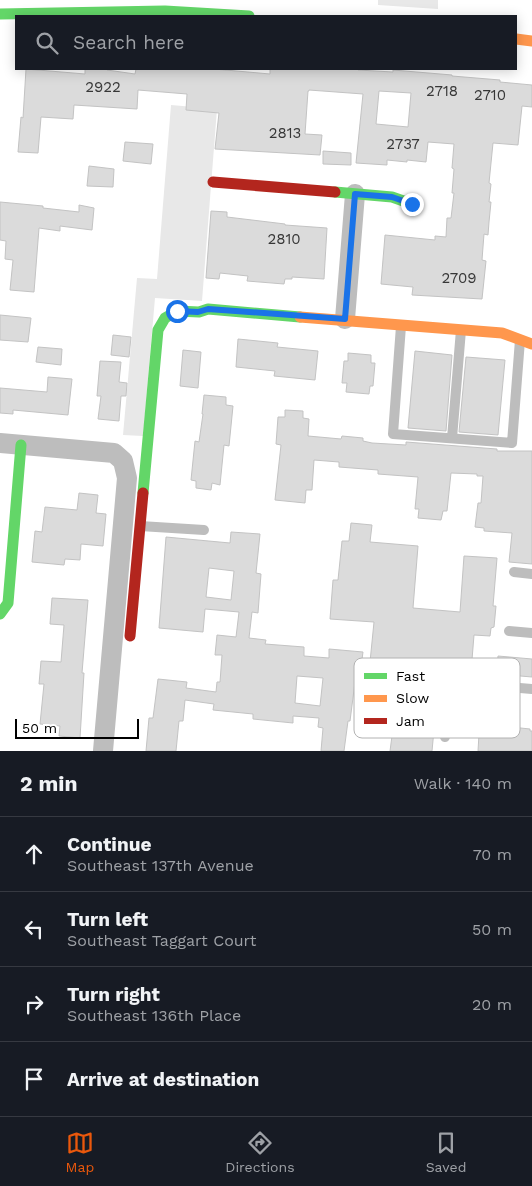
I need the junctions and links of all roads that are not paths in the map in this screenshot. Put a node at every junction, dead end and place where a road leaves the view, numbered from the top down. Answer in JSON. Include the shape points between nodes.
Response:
{"nodes":[{"id":1,"x":0,"y":14,"type":"edge"},
{"id":2,"x":231,"y":15,"type":"edge"},
{"id":3,"x":517,"y":39,"type":"edge"},
{"id":4,"x":532,"y":41,"type":"edge"},
{"id":5,"x":213,"y":182,"type":"dead end"},
{"id":6,"x":355,"y":194,"type":"junction"},
{"id":7,"x":412,"y":204,"type":"dead end"},
{"id":8,"x":345,"y":319,"type":"junction"},
{"id":9,"x":401,"y":324,"type":"junction"},
{"id":10,"x":461,"y":329,"type":"junction"},
{"id":11,"x":520,"y":339,"type":"junction"},
{"id":12,"x":532,"y":344,"type":"edge"},
{"id":13,"x":452,"y":438,"type":"junction"},
{"id":14,"x":0,"y":443,"type":"edge"},
{"id":15,"x":21,"y":445,"type":"junction"},
{"id":16,"x":140,"y":526,"type":"junction"},
{"id":17,"x":204,"y":530,"type":"dead end"},
{"id":18,"x":514,"y":572,"type":"dead end"},
{"id":19,"x":532,"y":574,"type":"edge"},
{"id":20,"x":0,"y":614,"type":"edge"},
{"id":21,"x":509,"y":631,"type":"dead end"},
{"id":22,"x":532,"y":633,"type":"edge"},
{"id":23,"x":130,"y":636,"type":"dead end"},
{"id":24,"x":103,"y":751,"type":"edge"}],
"edges":[{"from":1,"to":2,"type":"street","via":[[165,11]]},
{"from":3,"to":4,"type":"street"},
{"from":5,"to":6,"type":"street"},
{"from":6,"to":7,"type":"street","via":[[392,197]]},
{"from":6,"to":8,"type":"street"},
{"from":8,"to":9,"type":"street"},
{"from":8,"to":16,"type":"street","via":[[208,309],[177,311],[165,318],[158,330]]},
{"from":9,"to":10,"type":"street"},
{"from":9,"to":13,"type":"lane","via":[[393,434]]},
{"from":10,"to":11,"type":"street","via":[[502,333]]},
{"from":10,"to":13,"type":"lane"},
{"from":11,"to":12,"type":"street"},
{"from":11,"to":13,"type":"lane","via":[[512,443]]},
{"from":14,"to":15,"type":"street"},
{"from":15,"to":20,"type":"street","via":[[8,603]]},
{"from":15,"to":24,"type":"street","via":[[114,453],[123,461],[127,478]]},
{"from":16,"to":17,"type":"lane"},
{"from":16,"to":23,"type":"street"},
{"from":18,"to":19,"type":"lane"},
{"from":21,"to":22,"type":"lane"}]}
